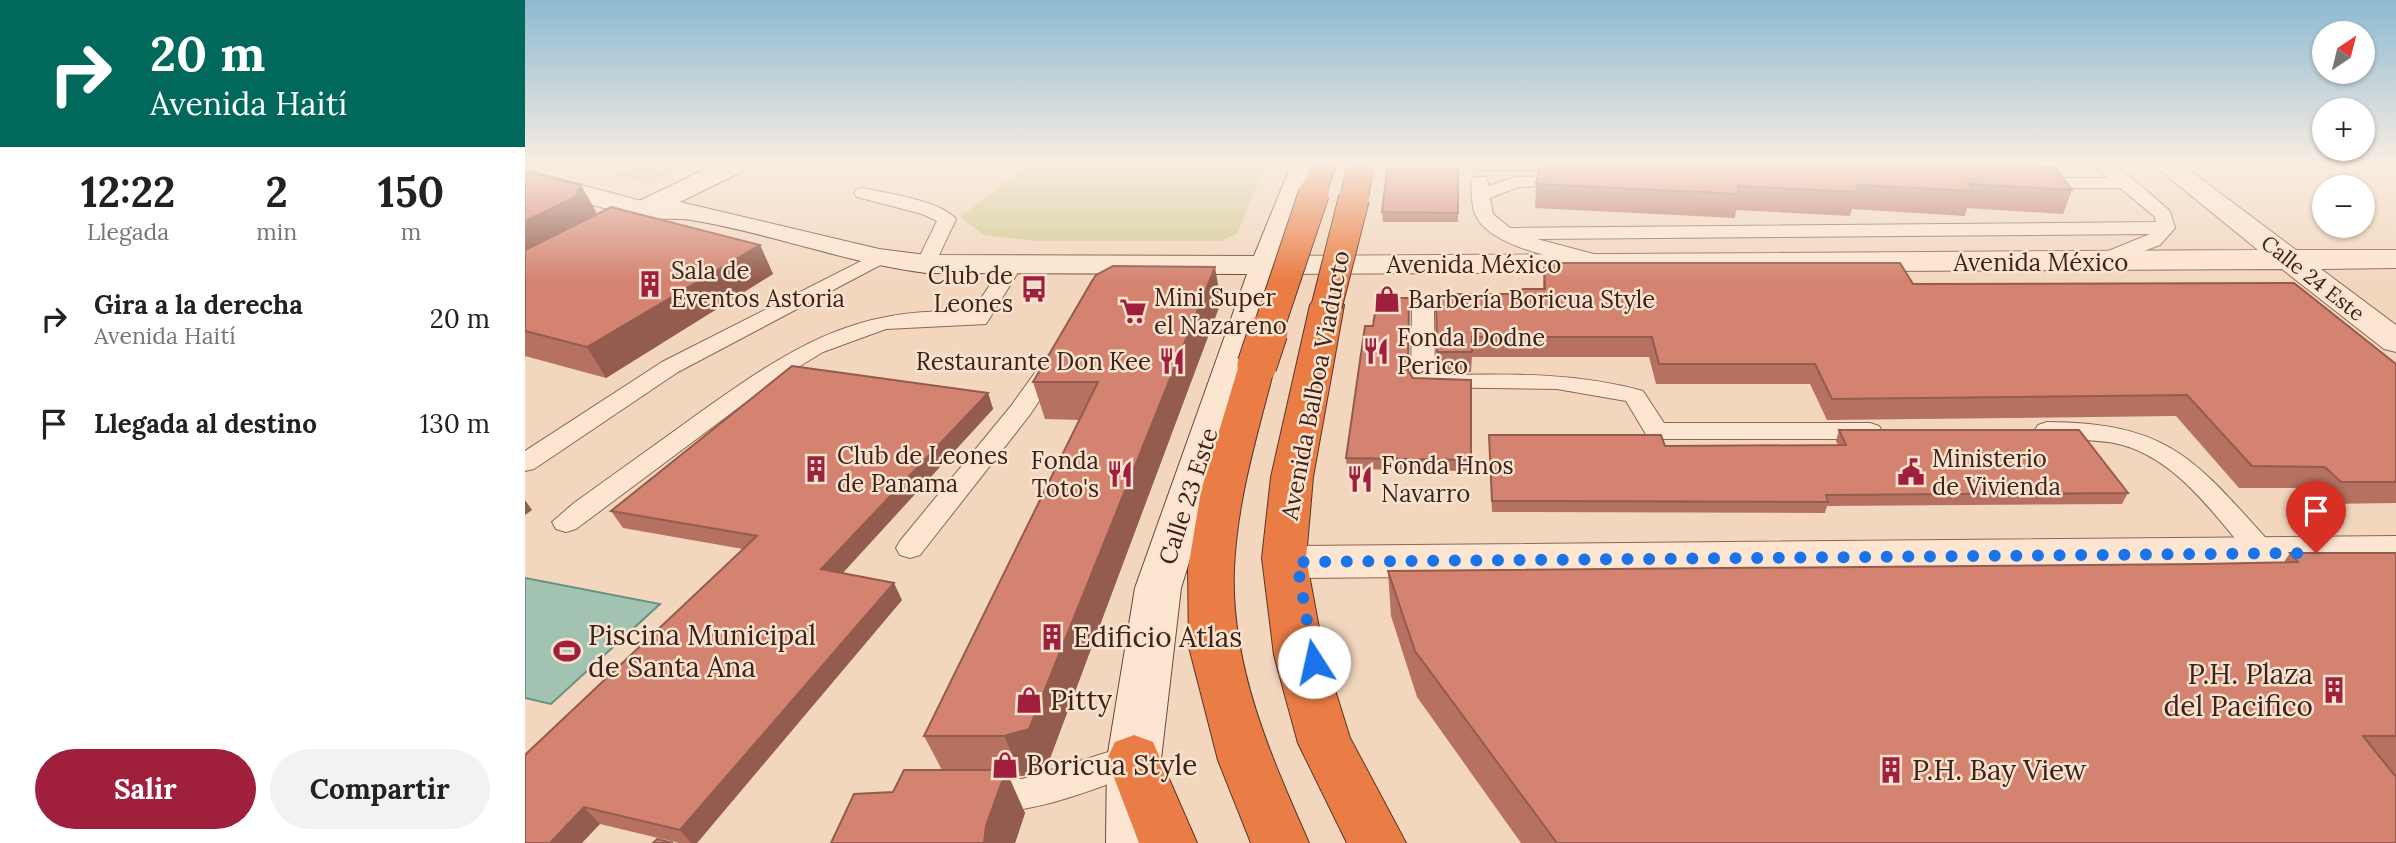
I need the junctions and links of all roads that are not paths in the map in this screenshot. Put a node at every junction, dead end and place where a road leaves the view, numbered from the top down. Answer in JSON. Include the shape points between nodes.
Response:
{"nodes":[{"id":1,"x":615,"y":202,"type":"edge"},
{"id":2,"x":660,"y":202,"type":"edge"},
{"id":3,"x":899,"y":202,"type":"edge"},
{"id":4,"x":1290,"y":202,"type":"edge"},
{"id":5,"x":1311,"y":202,"type":"edge"},
{"id":6,"x":1352,"y":202,"type":"edge"},
{"id":7,"x":1363,"y":202,"type":"edge"},
{"id":8,"x":1483,"y":202,"type":"edge"},
{"id":9,"x":2149,"y":202,"type":"edge"},
{"id":10,"x":2215,"y":202,"type":"edge"},
{"id":11,"x":643,"y":210,"type":"junction"},
{"id":12,"x":2166,"y":228,"type":"junction"},
{"id":13,"x":601,"y":232,"type":"edge"},
{"id":14,"x":1509,"y":234,"type":"junction"},
{"id":15,"x":879,"y":258,"type":"junction"},
{"id":16,"x":2396,"y":259,"type":"edge"},
{"id":17,"x":2290,"y":260,"type":"junction"},
{"id":18,"x":2098,"y":262,"type":"junction"},
{"id":19,"x":926,"y":264,"type":"junction"},
{"id":20,"x":1266,"y":264,"type":"junction"},
{"id":21,"x":1349,"y":264,"type":"junction"},
{"id":22,"x":1606,"y":264,"type":"junction"},
{"id":23,"x":1012,"y":266,"type":"junction"},
{"id":24,"x":1499,"y":305,"type":"edge"},
{"id":25,"x":2396,"y":342,"type":"edge"},
{"id":26,"x":1066,"y":345,"type":"edge"},
{"id":27,"x":1891,"y":430,"type":"edge"},
{"id":28,"x":2029,"y":430,"type":"edge"},
{"id":29,"x":525,"y":463,"type":"edge"},
{"id":30,"x":566,"y":522,"type":"dead end"},
{"id":31,"x":910,"y":548,"type":"dead end"},
{"id":32,"x":2396,"y":552,"type":"edge"},
{"id":33,"x":2263,"y":553,"type":"junction"},
{"id":34,"x":1297,"y":562,"type":"junction"},
{"id":35,"x":1134,"y":759,"type":"junction"},
{"id":36,"x":948,"y":796,"type":"edge"},
{"id":37,"x":1135,"y":843,"type":"edge"},
{"id":38,"x":1168,"y":843,"type":"edge"},
{"id":39,"x":1280,"y":843,"type":"edge"},
{"id":40,"x":1377,"y":843,"type":"edge"},
{"id":41,"x":1401,"y":843,"type":"edge"}],
"edges":[{"from":1,"to":11,"type":"street"},
{"from":2,"to":11,"type":"street"},
{"from":3,"to":19,"type":"lane","via":[[947,219]]},
{"from":4,"to":20,"type":"street","name":"Calle 23 Este"},
{"from":5,"to":39,"type":"highway","name":"Avenida Balboa Viaducto","bridge":true,"via":[[1257,365],[1222,491],[1211,569],[1214,647],[1245,760]]},
{"from":6,"to":40,"type":"highway","name":"Avenida Balboa Viaducto","bridge":true,"via":[[1292,477],[1284,558],[1299,655],[1325,743]]},
{"from":7,"to":21,"type":"street"},
{"from":8,"to":14,"type":"lane","via":[[1484,215]]},
{"from":9,"to":12,"type":"lane","via":[[2164,215]]},
{"from":10,"to":17,"type":"street","name":"Calle 24 Este"},
{"from":11,"to":13,"type":"street"},
{"from":11,"to":15,"type":"street","name":"Avenida México","via":[[690,211]]},
{"from":12,"to":14,"type":"lane"},
{"from":12,"to":18,"type":"lane","via":[[2153,241]]},
{"from":14,"to":22,"type":"lane"},
{"from":15,"to":19,"type":"street","name":"Avenida México"},
{"from":15,"to":29,"type":"lane","via":[[670,368]]},
{"from":16,"to":17,"type":"street","name":"Avenida México"},
{"from":17,"to":18,"type":"street","name":"Avenida México"},
{"from":17,"to":25,"type":"street","name":"Calle 24 Este"},
{"from":18,"to":22,"type":"street","name":"Avenida México"},
{"from":19,"to":23,"type":"street","name":"Avenida México"},
{"from":20,"to":21,"type":"street","name":"Avenida México"},
{"from":20,"to":23,"type":"street","name":"Avenida México","via":[[1114,275]]},
{"from":20,"to":35,"type":"street","name":"Calle 23 Este","via":[[1158,589]]},
{"from":21,"to":22,"type":"street","name":"Avenida México"},
{"from":21,"to":34,"type":"street"},
{"from":23,"to":30,"type":"lane","via":[[978,319],[901,320],[856,330],[813,349],[755,384]]},
{"from":24,"to":27,"type":"lane","via":[[1423,305],[1423,382],[1604,386],[1635,396],[1656,431]]},
{"from":26,"to":31,"type":"lane","via":[[1020,411]]},
{"from":28,"to":33,"type":"lane","via":[[2116,434],[2156,448],[2208,491]]},
{"from":32,"to":33,"type":"street"},
{"from":33,"to":34,"type":"street"},
{"from":34,"to":41,"type":"street","via":[[1314,662],[1352,755]]},
{"from":35,"to":36,"type":"lane","via":[[1022,795]]},
{"from":35,"to":37,"type":"street","name":"Calle 23 Este"},
{"from":35,"to":38,"type":"highway"}]}
